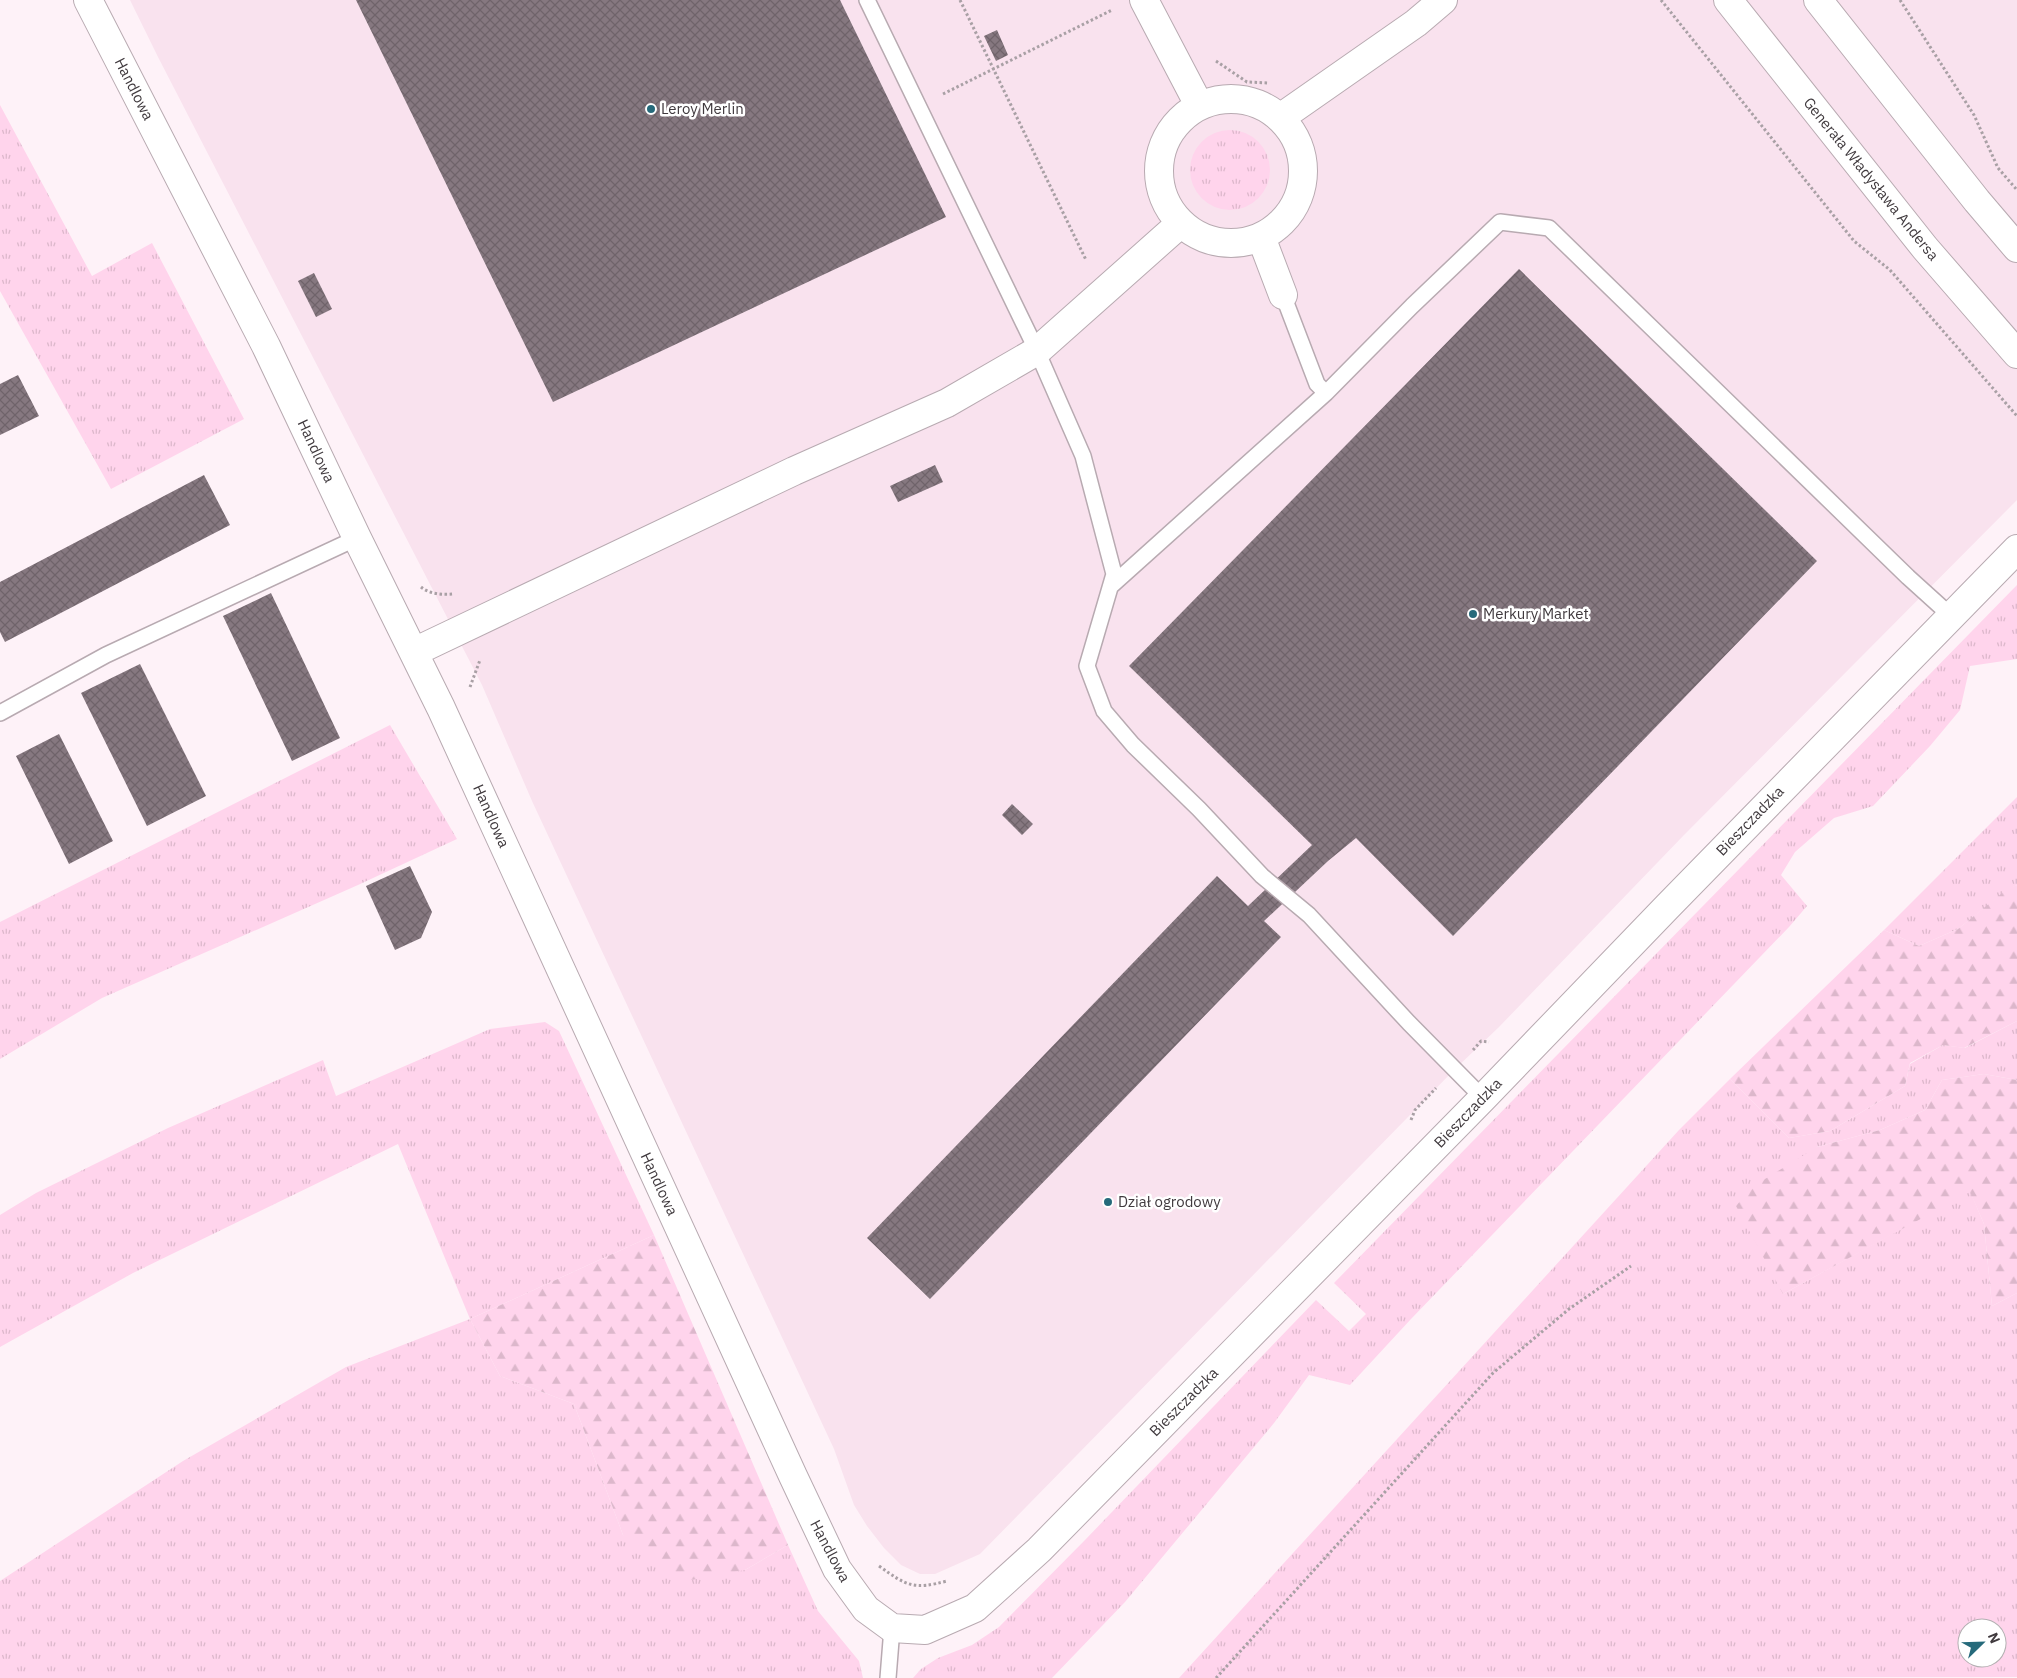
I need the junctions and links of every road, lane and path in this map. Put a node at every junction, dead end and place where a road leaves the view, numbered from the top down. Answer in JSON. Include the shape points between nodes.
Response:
{"nodes":[{"id":1,"x":88,"y":0,"type":"edge"},
{"id":2,"x":867,"y":0,"type":"edge"},
{"id":3,"x":960,"y":0,"type":"edge"},
{"id":4,"x":1144,"y":0,"type":"edge"},
{"id":5,"x":1443,"y":0,"type":"edge"},
{"id":6,"x":1661,"y":0,"type":"edge"},
{"id":7,"x":1728,"y":0,"type":"edge"},
{"id":8,"x":1818,"y":0,"type":"edge"},
{"id":9,"x":1900,"y":0,"type":"edge"},
{"id":10,"x":1113,"y":10,"type":"dead end"},
{"id":11,"x":1212,"y":58,"type":"dead end"},
{"id":12,"x":994,"y":69,"type":"junction"},
{"id":13,"x":1270,"y":83,"type":"dead end"},
{"id":14,"x":919,"y":105,"type":"junction"},
{"id":15,"x":1199,"y":105,"type":"junction"},
{"id":16,"x":1280,"y":118,"type":"junction"},
{"id":17,"x":2017,"y":190,"type":"edge"},
{"id":18,"x":1181,"y":223,"type":"junction"},
{"id":19,"x":1261,"y":237,"type":"junction"},
{"id":20,"x":2017,"y":248,"type":"edge"},
{"id":21,"x":1089,"y":265,"type":"dead end"},
{"id":22,"x":1283,"y":294,"type":"joint"},
{"id":23,"x":1037,"y":351,"type":"junction"},
{"id":24,"x":2017,"y":354,"type":"edge"},
{"id":25,"x":1326,"y":393,"type":"junction"},
{"id":26,"x":2017,"y":416,"type":"edge"},
{"id":27,"x":357,"y":538,"type":"junction"},
{"id":28,"x":2017,"y":549,"type":"edge"},
{"id":29,"x":1110,"y":587,"type":"junction"},
{"id":30,"x":1950,"y":615,"type":"junction"},
{"id":31,"x":414,"y":652,"type":"junction"},
{"id":32,"x":0,"y":713,"type":"edge"},
{"id":33,"x":1483,"y":1098,"type":"junction"},
{"id":34,"x":1415,"y":1110,"type":"dead end"},
{"id":35,"x":1410,"y":1126,"type":"dead end"},
{"id":36,"x":1631,"y":1266,"type":"dead end"},
{"id":37,"x":875,"y":1564,"type":"dead end"},
{"id":38,"x":950,"y":1580,"type":"dead end"},
{"id":39,"x":892,"y":1628,"type":"junction"},
{"id":40,"x":888,"y":1678,"type":"edge"},
{"id":41,"x":1216,"y":1678,"type":"edge"}],
"edges":[{"from":1,"to":27,"type":"street","name":"Handlowa","via":[[262,338]]},
{"from":2,"to":14,"type":"lane"},
{"from":3,"to":12,"type":"path"},
{"from":4,"to":15,"type":"street"},
{"from":5,"to":16,"type":"street","via":[[1416,23]]},
{"from":6,"to":26,"type":"path","via":[[1854,240],[1890,270]]},
{"from":7,"to":24,"type":"street","name":"Generała Władysława Andersa","via":[[1925,248]]},
{"from":8,"to":20,"type":"street"},
{"from":9,"to":17,"type":"path","via":[[1974,115],[1998,168]]},
{"from":10,"to":12,"type":"path"},
{"from":11,"to":13,"type":"path","via":[[1247,82]]},
{"from":12,"to":14,"type":"path"},
{"from":12,"to":21,"type":"path"},
{"from":14,"to":23,"type":"lane"},
{"from":15,"to":16,"type":"street","via":[[1227,98],[1256,103]]},
{"from":15,"to":18,"type":"street","via":[[1173,127],[1159,159],[1162,194]]},
{"from":16,"to":19,"type":"street","via":[[1295,137],[1303,159],[1302,183],[1295,205],[1281,224]]},
{"from":18,"to":19,"type":"street","via":[[1205,238],[1233,243]]},
{"from":18,"to":23,"type":"street"},
{"from":19,"to":22,"type":"street"},
{"from":22,"to":25,"type":"lane","via":[[1317,384]]},
{"from":23,"to":29,"type":"lane","via":[[1083,456],[1114,574]]},
{"from":23,"to":31,"type":"street","via":[[948,404],[794,471]]},
{"from":25,"to":29,"type":"lane"},
{"from":25,"to":30,"type":"lane","via":[[1500,222],[1549,228]]},
{"from":27,"to":31,"type":"street","name":"Handlowa"},
{"from":27,"to":32,"type":"lane","via":[[106,655]]},
{"from":28,"to":30,"type":"street","name":"Bieszczadzka"},
{"from":29,"to":33,"type":"lane","via":[[1087,666],[1104,711],[1133,745],[1262,876],[1309,915]]},
{"from":30,"to":33,"type":"street","name":"Bieszczadzka"},
{"from":31,"to":39,"type":"street","name":"Handlowa","via":[[837,1569],[866,1609]]},
{"from":33,"to":39,"type":"street","name":"Bieszczadzka","via":[[1039,1550],[975,1608],[925,1630]]},
{"from":34,"to":35,"type":"path"},
{"from":36,"to":41,"type":"path","via":[[1569,1309],[1493,1372]]},
{"from":37,"to":38,"type":"path","via":[[903,1583],[926,1586]]},
{"from":39,"to":40,"type":"lane"}]}
